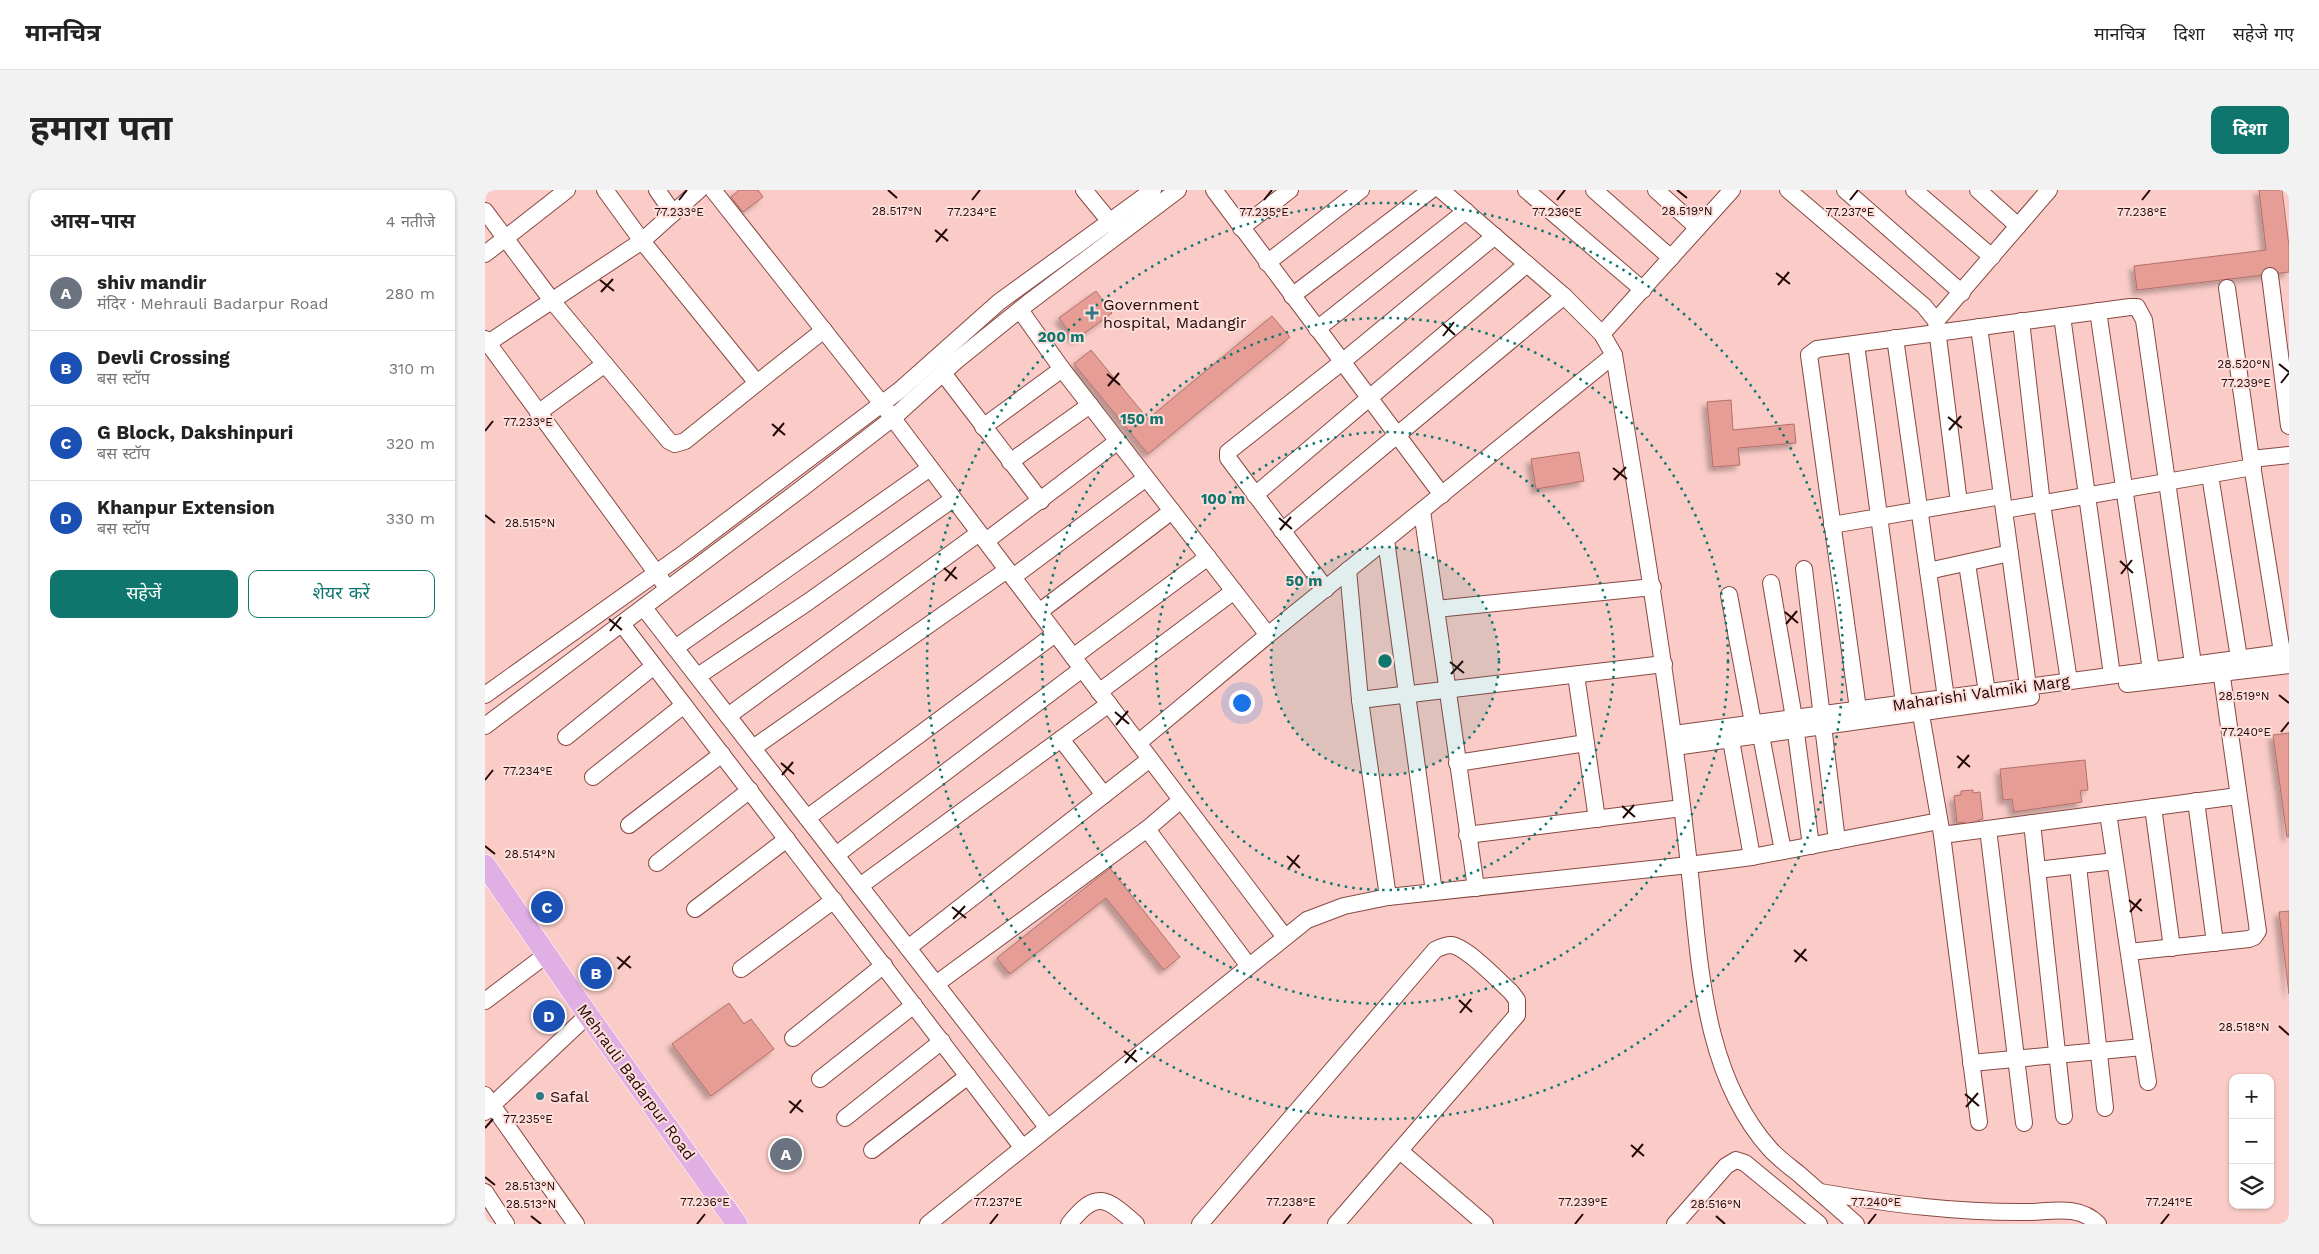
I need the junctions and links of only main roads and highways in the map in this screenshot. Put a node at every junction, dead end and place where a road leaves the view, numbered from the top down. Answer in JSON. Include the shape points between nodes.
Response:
{"nodes":[{"id":1,"x":485,"y":865,"type":"edge"},
{"id":2,"x":485,"y":885,"type":"edge"},
{"id":3,"x":584,"y":1019,"type":"junction"},
{"id":4,"x":720,"y":1224,"type":"edge"},
{"id":5,"x":737,"y":1224,"type":"edge"}],
"edges":[{"from":1,"to":3,"type":"main road","name":"Mehrauli Badarpur Road"},
{"from":2,"to":3,"type":"main road","name":"Mehrauli Badarpur Road","via":[[538,961]]},
{"from":3,"to":4,"type":"main road","name":"Mehrauli Badarpur Road"},
{"from":3,"to":5,"type":"main road","name":"Mehrauli Badarpur Road"}]}
